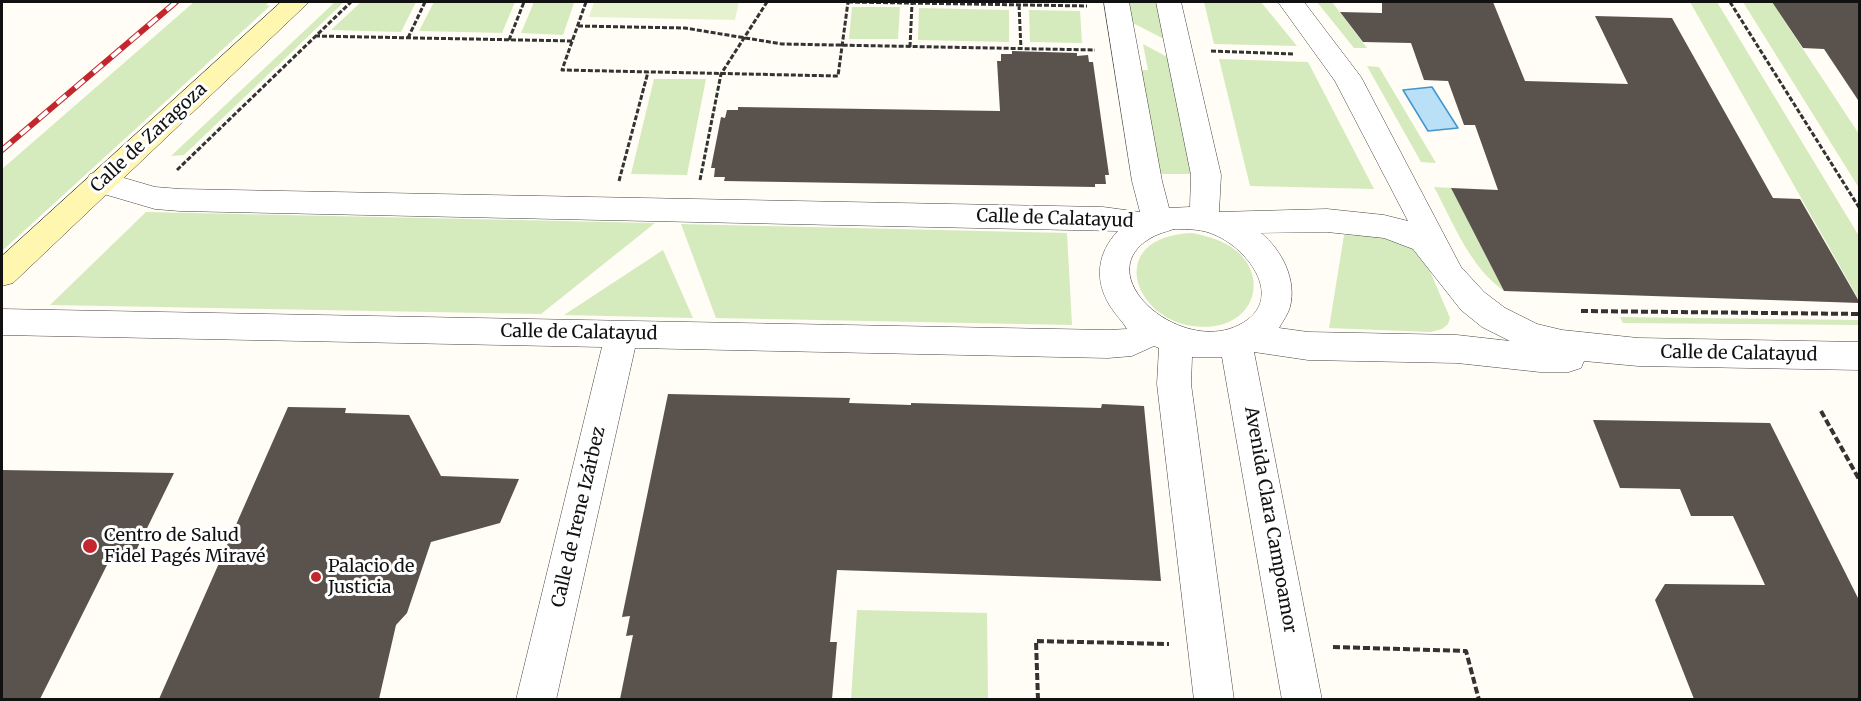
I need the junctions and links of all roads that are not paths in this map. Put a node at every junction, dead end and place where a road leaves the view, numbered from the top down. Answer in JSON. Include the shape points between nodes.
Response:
{"nodes":[{"id":1,"x":296,"y":2,"type":"edge"},
{"id":2,"x":1168,"y":2,"type":"edge"},
{"id":3,"x":1291,"y":2,"type":"edge"},
{"id":4,"x":1105,"y":4,"type":"edge"},
{"id":5,"x":100,"y":182,"type":"junction"},
{"id":6,"x":1405,"y":187,"type":"junction"},
{"id":7,"x":1153,"y":222,"type":"junction"},
{"id":8,"x":1214,"y":222,"type":"junction"},
{"id":9,"x":1372,"y":223,"type":"junction"},
{"id":10,"x":2,"y":274,"type":"edge"},
{"id":11,"x":1455,"y":282,"type":"junction"},
{"id":12,"x":2,"y":322,"type":"edge"},
{"id":13,"x":622,"y":334,"type":"junction"},
{"id":14,"x":1165,"y":336,"type":"junction"},
{"id":15,"x":1240,"y":339,"type":"junction"},
{"id":16,"x":1618,"y":352,"type":"junction"},
{"id":17,"x":1860,"y":356,"type":"edge"},
{"id":18,"x":536,"y":699,"type":"edge"},
{"id":19,"x":1214,"y":699,"type":"edge"},
{"id":20,"x":1302,"y":699,"type":"edge"}],
"edges":[{"from":1,"to":5,"type":"main road","name":"Calle de Zaragoza"},
{"from":2,"to":8,"type":"street"},
{"from":3,"to":6,"type":"street","via":[[1347,77]]},
{"from":4,"to":7,"type":"street","via":[[1148,181]]},
{"from":5,"to":7,"type":"street","name":"Calle de Calatayud","via":[[155,198],[180,200]]},
{"from":5,"to":10,"type":"main road","name":"Calle de Zaragoza"},
{"from":6,"to":9,"type":"street","via":[[1407,198],[1397,215]]},
{"from":6,"to":11,"type":"street"},
{"from":7,"to":8,"type":"street","via":[[1173,218]]},
{"from":7,"to":14,"type":"street","via":[[1132,234],[1120,248],[1114,264],[1114,282],[1134,317]]},
{"from":8,"to":9,"type":"street","name":"Calle de Calatayud"},
{"from":8,"to":15,"type":"street","via":[[1242,235],[1258,248],[1277,280],[1278,297],[1272,313],[1262,327]]},
{"from":9,"to":11,"type":"street","name":"Calle de Calatayud","via":[[1398,228],[1424,241]]},
{"from":11,"to":16,"type":"street","name":"Calle de Calatayud","via":[[1471,301],[1517,330],[1569,345]]},
{"from":12,"to":13,"type":"street","name":"Calle de Calatayud"},
{"from":13,"to":14,"type":"street","name":"Calle de Calatayud","via":[[1108,344]]},
{"from":13,"to":18,"type":"street","name":"Calle de Irene Izárbez"},
{"from":14,"to":15,"type":"street","via":[[1216,345]]},
{"from":14,"to":19,"type":"street"},
{"from":15,"to":16,"type":"street","name":"Calle de Calatayud","via":[[1308,346],[1457,349],[1540,358]]},
{"from":15,"to":20,"type":"street","name":"Avenida Clara Campoamor"},
{"from":16,"to":17,"type":"street","name":"Calle de Calatayud"}]}
